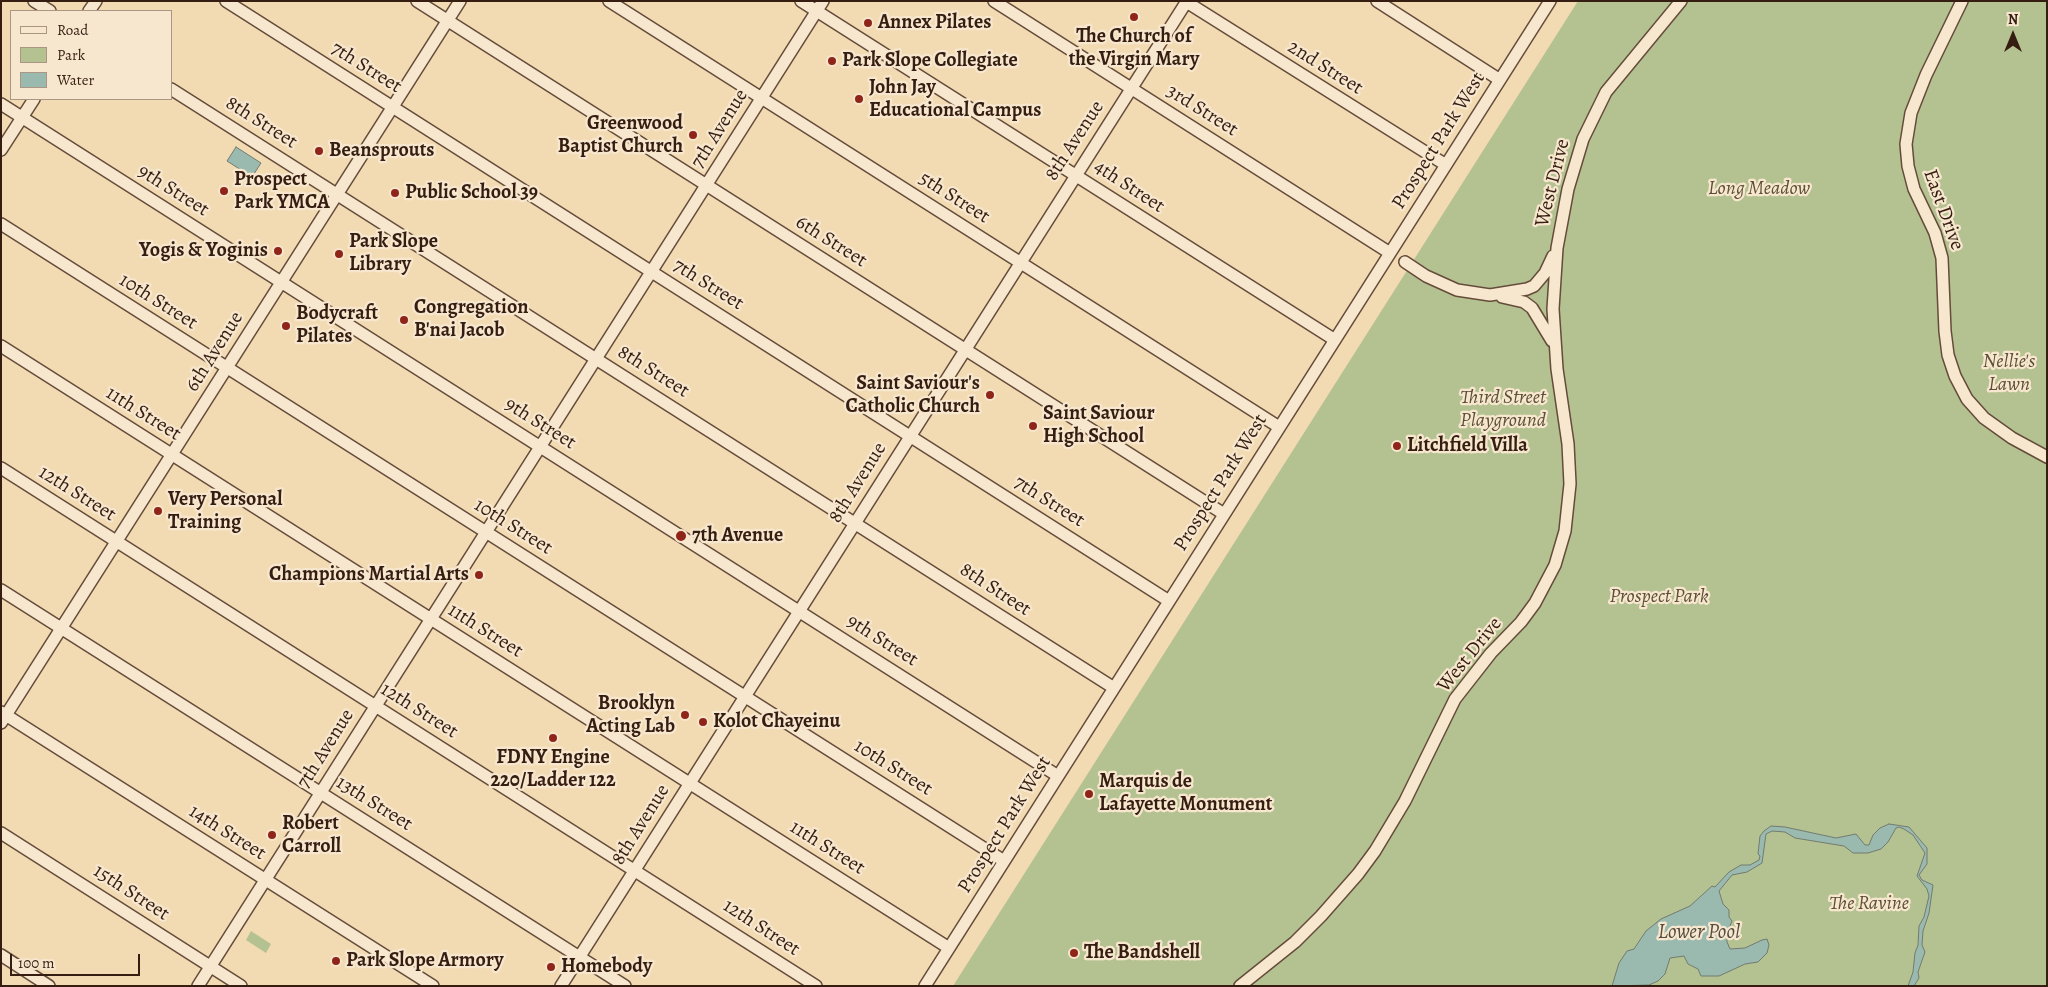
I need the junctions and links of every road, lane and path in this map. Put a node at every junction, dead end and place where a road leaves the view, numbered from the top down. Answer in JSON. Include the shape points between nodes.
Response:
{"nodes":[{"id":1,"x":34,"y":1,"type":"edge"},
{"id":2,"x":226,"y":1,"type":"edge"},
{"id":3,"x":417,"y":1,"type":"edge"},
{"id":4,"x":460,"y":1,"type":"edge"},
{"id":5,"x":609,"y":1,"type":"edge"},
{"id":6,"x":801,"y":1,"type":"edge"},
{"id":7,"x":994,"y":1,"type":"edge"},
{"id":8,"x":1377,"y":1,"type":"edge"},
{"id":9,"x":1550,"y":1,"type":"edge"},
{"id":10,"x":1681,"y":1,"type":"edge"},
{"id":11,"x":1962,"y":1,"type":"edge"},
{"id":12,"x":1186,"y":2,"type":"edge"},
{"id":13,"x":820,"y":6,"type":"edge"},
{"id":14,"x":48,"y":10,"type":"edge"},
{"id":15,"x":448,"y":20,"type":"junction"},
{"id":16,"x":1500,"y":80,"type":"junction"},
{"id":17,"x":1131,"y":89,"type":"junction"},
{"id":18,"x":172,"y":90,"type":"edge"},
{"id":19,"x":762,"y":98,"type":"junction"},
{"id":20,"x":33,"y":100,"type":"edge"},
{"id":21,"x":1,"y":104,"type":"edge"},
{"id":22,"x":392,"y":107,"type":"junction"},
{"id":23,"x":22,"y":117,"type":"junction"},
{"id":24,"x":1,"y":150,"type":"edge"},
{"id":25,"x":1446,"y":165,"type":"junction"},
{"id":26,"x":1076,"y":175,"type":"junction"},
{"id":27,"x":706,"y":185,"type":"junction"},
{"id":28,"x":337,"y":193,"type":"junction"},
{"id":29,"x":1,"y":224,"type":"edge"},
{"id":30,"x":1557,"y":248,"type":"junction"},
{"id":31,"x":1390,"y":253,"type":"junction"},
{"id":32,"x":1020,"y":262,"type":"junction"},
{"id":33,"x":1405,"y":262,"type":"dead end"},
{"id":34,"x":652,"y":272,"type":"junction"},
{"id":35,"x":281,"y":282,"type":"junction"},
{"id":36,"x":1490,"y":295,"type":"junction"},
{"id":37,"x":1335,"y":340,"type":"junction"},
{"id":38,"x":1555,"y":345,"type":"junction"},
{"id":39,"x":1,"y":346,"type":"edge"},
{"id":40,"x":965,"y":349,"type":"junction"},
{"id":41,"x":597,"y":359,"type":"junction"},
{"id":42,"x":227,"y":368,"type":"junction"},
{"id":43,"x":1279,"y":427,"type":"junction"},
{"id":44,"x":910,"y":436,"type":"junction"},
{"id":45,"x":540,"y":447,"type":"junction"},
{"id":46,"x":172,"y":454,"type":"junction"},
{"id":47,"x":2047,"y":457,"type":"edge"},
{"id":48,"x":1,"y":468,"type":"edge"},
{"id":49,"x":1224,"y":514,"type":"junction"},
{"id":50,"x":855,"y":523,"type":"junction"},
{"id":51,"x":486,"y":532,"type":"junction"},
{"id":52,"x":116,"y":541,"type":"junction"},
{"id":53,"x":1,"y":590,"type":"edge"},
{"id":54,"x":1169,"y":601,"type":"junction"},
{"id":55,"x":799,"y":611,"type":"junction"},
{"id":56,"x":431,"y":619,"type":"junction"},
{"id":57,"x":61,"y":628,"type":"junction"},
{"id":58,"x":1114,"y":688,"type":"junction"},
{"id":59,"x":745,"y":696,"type":"junction"},
{"id":60,"x":376,"y":706,"type":"junction"},
{"id":61,"x":3,"y":716,"type":"edge"},
{"id":62,"x":1058,"y":776,"type":"junction"},
{"id":63,"x":690,"y":783,"type":"junction"},
{"id":64,"x":320,"y":792,"type":"junction"},
{"id":65,"x":1,"y":833,"type":"edge"},
{"id":66,"x":1004,"y":861,"type":"junction"},
{"id":67,"x":635,"y":870,"type":"junction"},
{"id":68,"x":265,"y":879,"type":"junction"},
{"id":69,"x":950,"y":948,"type":"junction"},
{"id":70,"x":1,"y":955,"type":"edge"},
{"id":71,"x":580,"y":957,"type":"junction"},
{"id":72,"x":210,"y":966,"type":"junction"},
{"id":73,"x":49,"y":986,"type":"edge"},
{"id":74,"x":198,"y":986,"type":"edge"},
{"id":75,"x":241,"y":986,"type":"edge"},
{"id":76,"x":433,"y":986,"type":"edge"},
{"id":77,"x":561,"y":986,"type":"edge"},
{"id":78,"x":625,"y":986,"type":"edge"},
{"id":79,"x":816,"y":986,"type":"edge"},
{"id":80,"x":925,"y":986,"type":"edge"},
{"id":81,"x":1240,"y":986,"type":"edge"}],
"edges":[{"from":1,"to":14,"type":"street"},
{"from":2,"to":22,"type":"street","name":"7th Street"},
{"from":3,"to":15,"type":"street","name":"6th Street"},
{"from":4,"to":15,"type":"street","name":"6th Avenue"},
{"from":5,"to":19,"type":"street","name":"5th Street"},
{"from":6,"to":13,"type":"street","name":"4th Street"},
{"from":7,"to":17,"type":"street","name":"3rd Street"},
{"from":8,"to":16,"type":"street"},
{"from":9,"to":16,"type":"street","name":"Prospect Park West"},
{"from":10,"to":30,"type":"street","name":"West Drive","via":[[1614,81],[1593,116],[1573,167]]},
{"from":11,"to":47,"type":"street","name":"East Drive","via":[[1913,106],[1906,144],[1908,166],[1942,258],[1945,330],[1955,376],[1967,398],[1984,418]]},
{"from":12,"to":17,"type":"street","name":"8th Avenue"},
{"from":12,"to":25,"type":"street","name":"2nd Street"},
{"from":13,"to":19,"type":"street","name":"7th Avenue"},
{"from":13,"to":26,"type":"street","name":"4th Street"},
{"from":15,"to":22,"type":"street","name":"6th Avenue"},
{"from":15,"to":27,"type":"street","name":"6th Street"},
{"from":16,"to":25,"type":"street","name":"Prospect Park West"},
{"from":17,"to":26,"type":"street","name":"8th Avenue"},
{"from":17,"to":31,"type":"street","name":"3rd Street"},
{"from":18,"to":28,"type":"street","name":"8th Street"},
{"from":19,"to":27,"type":"street","name":"7th Avenue"},
{"from":19,"to":32,"type":"street","name":"5th Street"},
{"from":20,"to":23,"type":"street"},
{"from":21,"to":23,"type":"street","name":"9th Street"},
{"from":22,"to":28,"type":"street","name":"6th Avenue"},
{"from":22,"to":34,"type":"street","name":"7th Street"},
{"from":23,"to":24,"type":"street"},
{"from":23,"to":35,"type":"street","name":"9th Street"},
{"from":25,"to":31,"type":"street","name":"Prospect Park West"},
{"from":26,"to":32,"type":"street","name":"8th Avenue"},
{"from":26,"to":37,"type":"street","name":"4th Street"},
{"from":27,"to":34,"type":"street","name":"7th Avenue"},
{"from":27,"to":40,"type":"street","name":"6th Street"},
{"from":28,"to":35,"type":"street","name":"6th Avenue"},
{"from":28,"to":41,"type":"street","name":"8th Street"},
{"from":29,"to":42,"type":"street","name":"10th Street"},
{"from":30,"to":36,"type":"street","via":[[1545,273],[1534,286]]},
{"from":30,"to":38,"type":"street","name":"West Drive","via":[[1553,294]]},
{"from":31,"to":37,"type":"street","name":"Prospect Park West"},
{"from":32,"to":40,"type":"street","name":"8th Avenue"},
{"from":32,"to":43,"type":"street","name":"5th Street"},
{"from":33,"to":36,"type":"street","via":[[1457,290]]},
{"from":34,"to":41,"type":"street","name":"7th Avenue"},
{"from":34,"to":44,"type":"street","name":"7th Street"},
{"from":35,"to":42,"type":"street","name":"6th Avenue"},
{"from":35,"to":45,"type":"street","name":"9th Street"},
{"from":36,"to":38,"type":"street","name":"West Drive","via":[[1524,302],[1532,308]]},
{"from":37,"to":43,"type":"street","name":"Prospect Park West"},
{"from":38,"to":81,"type":"street","name":"West Drive","via":[[1570,484],[1565,531],[1555,566],[1521,622],[1491,653],[1455,699],[1405,801],[1358,874],[1295,942]]},
{"from":39,"to":46,"type":"street","name":"11th Street"},
{"from":40,"to":44,"type":"street","name":"8th Avenue"},
{"from":40,"to":49,"type":"street","name":"6th Street"},
{"from":41,"to":45,"type":"street","name":"7th Avenue"},
{"from":41,"to":50,"type":"street","name":"8th Street"},
{"from":42,"to":46,"type":"street","name":"6th Avenue"},
{"from":42,"to":51,"type":"street","name":"10th Street"},
{"from":43,"to":49,"type":"street","name":"Prospect Park West"},
{"from":44,"to":50,"type":"street","name":"8th Avenue"},
{"from":44,"to":54,"type":"street","name":"7th Street"},
{"from":45,"to":51,"type":"street","name":"7th Avenue"},
{"from":45,"to":55,"type":"street","name":"9th Street"},
{"from":46,"to":52,"type":"street","name":"6th Avenue"},
{"from":46,"to":56,"type":"street","name":"11th Street"},
{"from":48,"to":52,"type":"street","name":"12th Street"},
{"from":49,"to":54,"type":"street","name":"Prospect Park West"},
{"from":50,"to":55,"type":"street","name":"8th Avenue"},
{"from":50,"to":58,"type":"street","name":"8th Street"},
{"from":51,"to":56,"type":"street","name":"7th Avenue"},
{"from":51,"to":59,"type":"street","name":"10th Street"},
{"from":52,"to":57,"type":"street","name":"6th Avenue"},
{"from":52,"to":60,"type":"street","name":"12th Street"},
{"from":53,"to":57,"type":"street","name":"13th Street"},
{"from":54,"to":58,"type":"street","name":"Prospect Park West"},
{"from":55,"to":59,"type":"street","name":"8th Avenue"},
{"from":55,"to":62,"type":"street","name":"9th Street"},
{"from":56,"to":60,"type":"street","name":"7th Avenue"},
{"from":56,"to":63,"type":"street","name":"11th Street"},
{"from":57,"to":61,"type":"street","name":"6th Avenue"},
{"from":57,"to":64,"type":"street","name":"13th Street"},
{"from":58,"to":62,"type":"street","name":"Prospect Park West"},
{"from":59,"to":63,"type":"street","name":"8th Avenue"},
{"from":59,"to":66,"type":"street","name":"10th Street"},
{"from":60,"to":64,"type":"street","name":"7th Avenue"},
{"from":60,"to":67,"type":"street","name":"12th Street"},
{"from":61,"to":68,"type":"street","name":"14th Street"},
{"from":62,"to":66,"type":"street","name":"Prospect Park West"},
{"from":63,"to":67,"type":"street","name":"8th Avenue"},
{"from":63,"to":69,"type":"street","name":"11th Street"},
{"from":64,"to":68,"type":"street","name":"7th Avenue"},
{"from":64,"to":71,"type":"street","name":"13th Street"},
{"from":65,"to":72,"type":"street","name":"15th Street"},
{"from":66,"to":69,"type":"street","name":"Prospect Park West"},
{"from":67,"to":71,"type":"street","name":"8th Avenue"},
{"from":67,"to":79,"type":"street","name":"12th Street"},
{"from":68,"to":72,"type":"street","name":"7th Avenue"},
{"from":68,"to":76,"type":"street","name":"14th Street"},
{"from":69,"to":80,"type":"street","name":"Prospect Park West"},
{"from":70,"to":73,"type":"street"},
{"from":71,"to":77,"type":"street","name":"8th Avenue"},
{"from":71,"to":78,"type":"street","name":"13th Street"},
{"from":72,"to":74,"type":"street","name":"7th Avenue"},
{"from":72,"to":75,"type":"street","name":"15th Street"}]}
